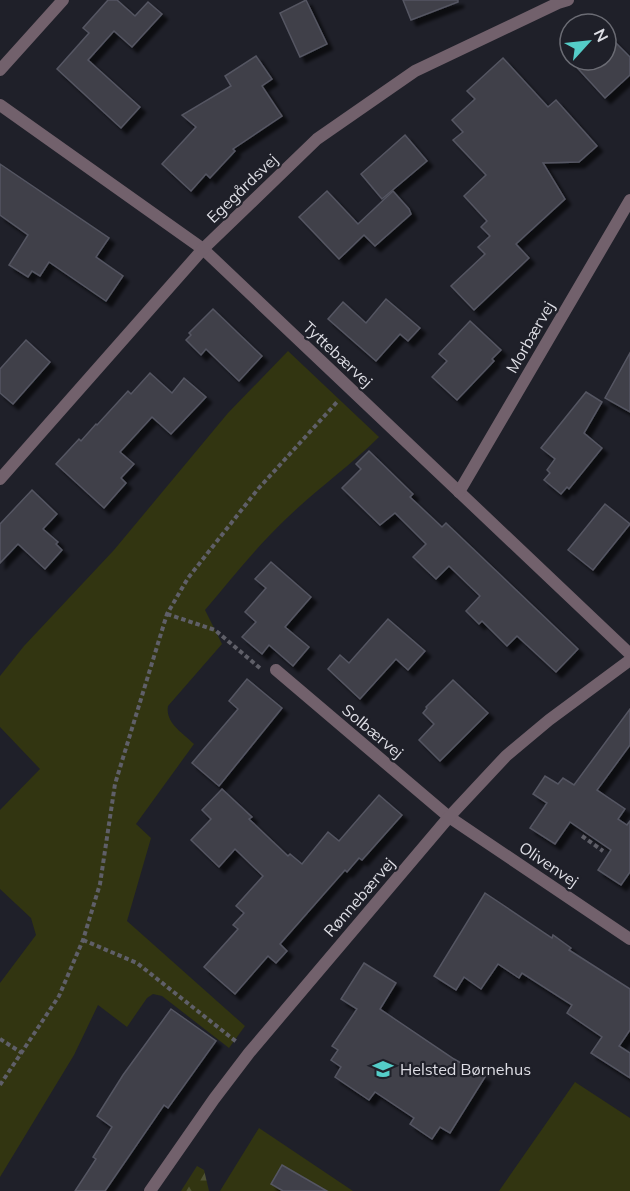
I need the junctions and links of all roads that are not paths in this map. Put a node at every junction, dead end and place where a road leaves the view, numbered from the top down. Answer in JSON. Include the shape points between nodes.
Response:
{"nodes":[{"id":1,"x":63,"y":0,"type":"edge"},
{"id":2,"x":561,"y":1,"type":"edge"},
{"id":3,"x":0,"y":70,"type":"edge"},
{"id":4,"x":0,"y":105,"type":"edge"},
{"id":5,"x":630,"y":200,"type":"edge"},
{"id":6,"x":203,"y":249,"type":"junction"},
{"id":7,"x":1,"y":478,"type":"edge"},
{"id":8,"x":459,"y":492,"type":"junction"},
{"id":9,"x":630,"y":654,"type":"edge"},
{"id":10,"x":630,"y":660,"type":"edge"},
{"id":11,"x":276,"y":670,"type":"road end"},
{"id":12,"x":448,"y":817,"type":"junction"},
{"id":13,"x":630,"y":939,"type":"edge"},
{"id":14,"x":150,"y":1191,"type":"edge"}],
"edges":[{"from":1,"to":3,"type":"street"},
{"from":2,"to":6,"type":"street","name":"Egegårdsvej","via":[[415,71],[318,139]]},
{"from":4,"to":6,"type":"street","name":"Tyttebærvej"},
{"from":5,"to":8,"type":"street","name":"Morbærvej"},
{"from":6,"to":7,"type":"street","name":"Egegårdsvej"},
{"from":6,"to":8,"type":"street","name":"Tyttebærvej"},
{"from":8,"to":9,"type":"street","name":"Tyttebærvej"},
{"from":10,"to":12,"type":"street","name":"Rønnebærvej","via":[[506,756]]},
{"from":11,"to":12,"type":"street","name":"Solbærvej"},
{"from":12,"to":13,"type":"street","name":"Olivenvej"},
{"from":12,"to":14,"type":"street","name":"Rønnebærvej","via":[[249,1053]]}]}
